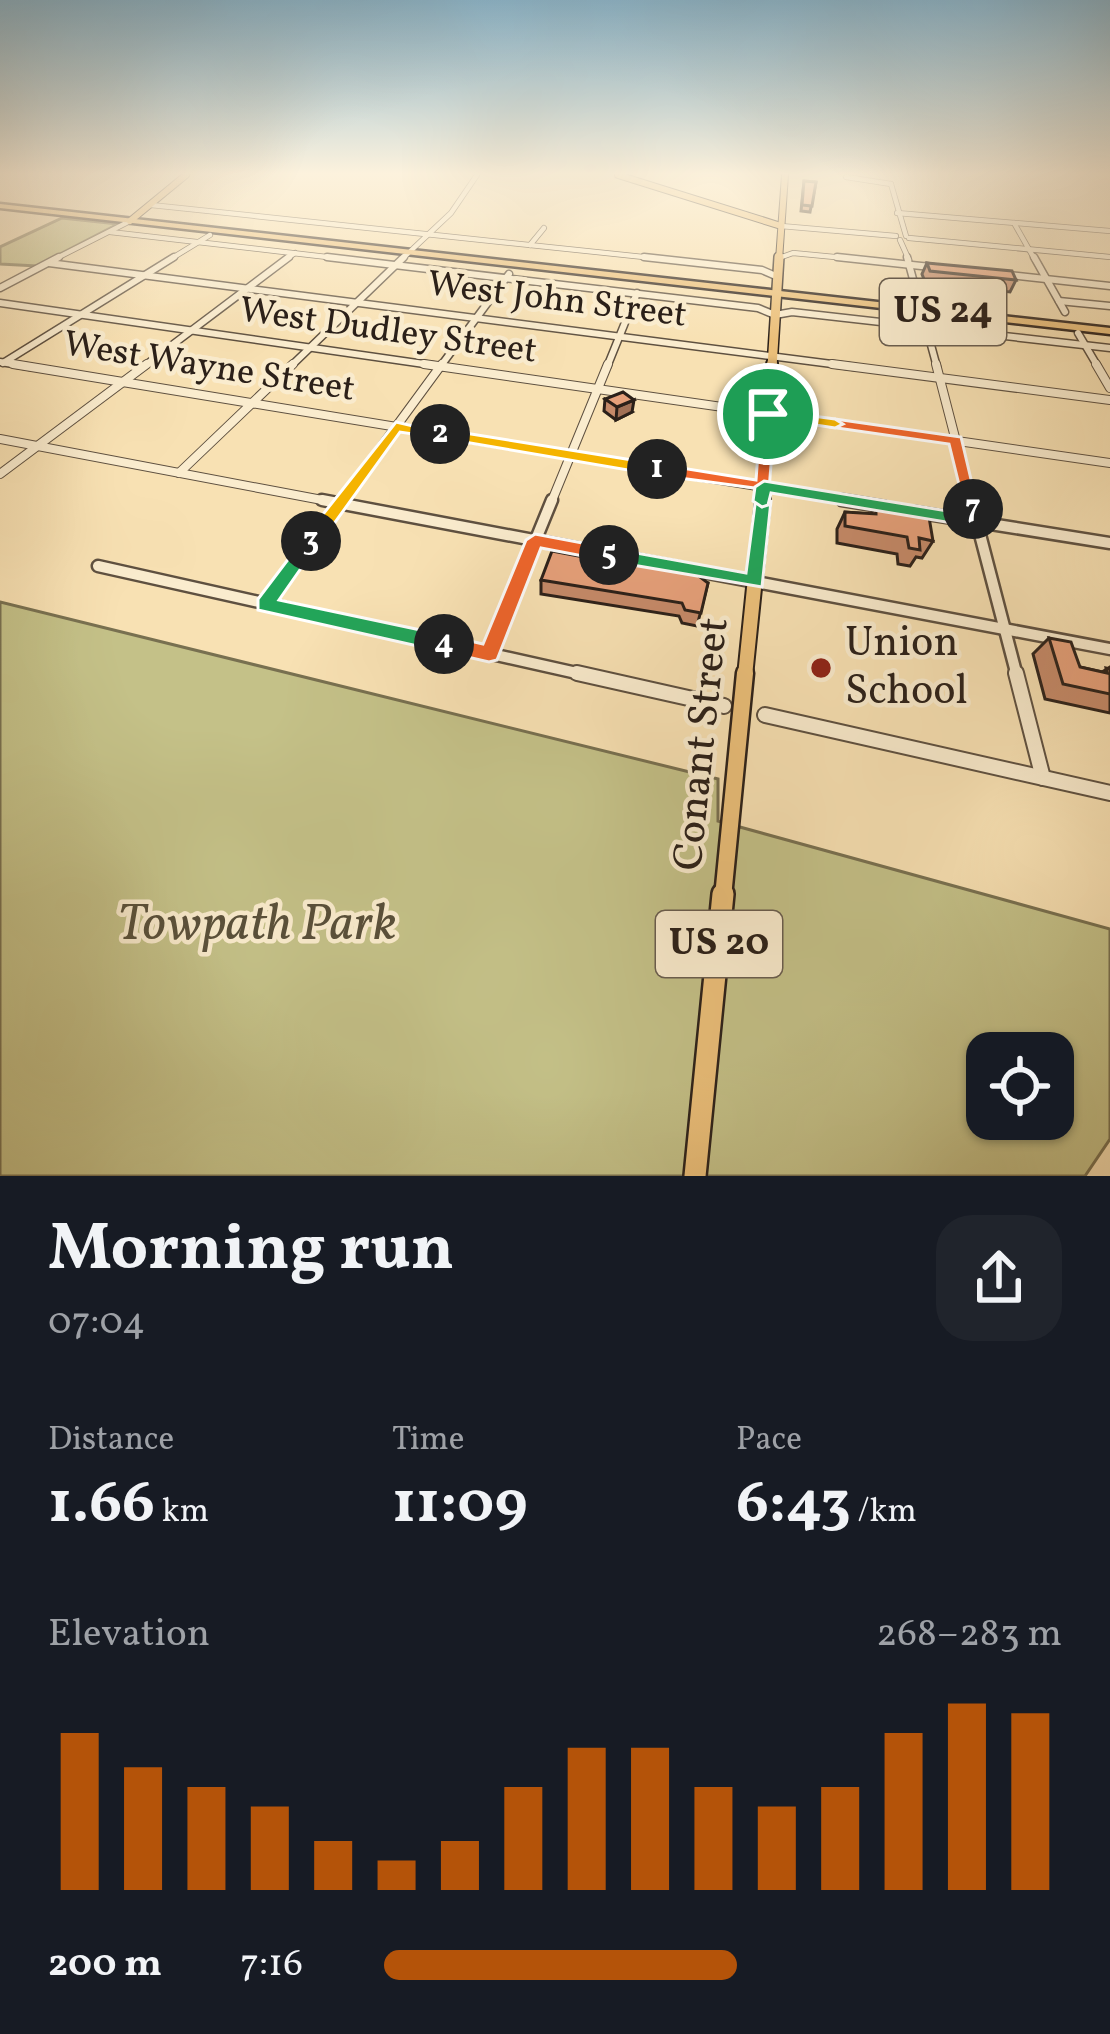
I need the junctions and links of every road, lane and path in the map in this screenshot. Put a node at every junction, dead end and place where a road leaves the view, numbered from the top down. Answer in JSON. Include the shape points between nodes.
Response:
{"nodes":[{"id":1,"x":114,"y":230,"type":"edge"},
{"id":2,"x":230,"y":230,"type":"edge"},
{"id":3,"x":389,"y":230,"type":"edge"},
{"id":4,"x":432,"y":230,"type":"edge"},
{"id":5,"x":542,"y":230,"type":"edge"},
{"id":6,"x":782,"y":230,"type":"edge"},
{"id":7,"x":821,"y":230,"type":"edge"},
{"id":8,"x":901,"y":230,"type":"edge"},
{"id":9,"x":1018,"y":230,"type":"edge"},
{"id":10,"x":110,"y":232,"type":"junction"},
{"id":11,"x":428,"y":234,"type":"junction"},
{"id":12,"x":211,"y":235,"type":"dead end"},
{"id":13,"x":903,"y":238,"type":"junction"},
{"id":14,"x":199,"y":242,"type":"junction"},
{"id":15,"x":530,"y":245,"type":"junction"},
{"id":16,"x":780,"y":246,"type":"junction"},
{"id":17,"x":412,"y":250,"type":"junction"},
{"id":18,"x":1029,"y":250,"type":"junction"},
{"id":19,"x":297,"y":251,"type":"junction"},
{"id":20,"x":793,"y":254,"type":"junction"},
{"id":21,"x":1110,"y":257,"type":"edge"},
{"id":22,"x":49,"y":263,"type":"junction"},
{"id":23,"x":397,"y":265,"type":"junction"},
{"id":24,"x":911,"y":265,"type":"junction"},
{"id":25,"x":960,"y":270,"type":"edge"},
{"id":26,"x":980,"y":272,"type":"edge"},
{"id":27,"x":146,"y":275,"type":"junction"},
{"id":28,"x":508,"y":276,"type":"junction"},
{"id":29,"x":1046,"y":279,"type":"junction"},
{"id":30,"x":777,"y":286,"type":"junction"},
{"id":31,"x":1110,"y":286,"type":"edge"},
{"id":32,"x":0,"y":288,"type":"edge"},
{"id":33,"x":247,"y":289,"type":"junction"},
{"id":34,"x":637,"y":293,"type":"junction"},
{"id":35,"x":1059,"y":301,"type":"junction"},
{"id":36,"x":0,"y":303,"type":"edge"},
{"id":37,"x":357,"y":303,"type":"junction"},
{"id":38,"x":1110,"y":306,"type":"edge"},
{"id":39,"x":921,"y":308,"type":"junction"},
{"id":40,"x":1065,"y":312,"type":"dead end"},
{"id":41,"x":82,"y":315,"type":"junction"},
{"id":42,"x":477,"y":318,"type":"junction"},
{"id":43,"x":926,"y":327,"type":"junction"},
{"id":44,"x":1110,"y":328,"type":"edge"},
{"id":45,"x":190,"y":330,"type":"junction"},
{"id":46,"x":1078,"y":333,"type":"dead end"},
{"id":47,"x":619,"y":336,"type":"junction"},
{"id":48,"x":1085,"y":346,"type":"junction"},
{"id":49,"x":310,"y":348,"type":"junction"},
{"id":50,"x":1110,"y":349,"type":"edge"},
{"id":51,"x":772,"y":356,"type":"junction"},
{"id":52,"x":1,"y":363,"type":"edge"},
{"id":53,"x":440,"y":367,"type":"junction"},
{"id":54,"x":939,"y":378,"type":"junction"},
{"id":55,"x":122,"y":382,"type":"junction"},
{"id":56,"x":1110,"y":388,"type":"edge"},
{"id":57,"x":597,"y":389,"type":"junction"},
{"id":58,"x":1110,"y":400,"type":"edge"},
{"id":59,"x":252,"y":403,"type":"junction"},
{"id":60,"x":768,"y":414,"type":"junction"},
{"id":61,"x":396,"y":427,"type":"junction"},
{"id":62,"x":0,"y":439,"type":"edge"},
{"id":63,"x":956,"y":441,"type":"junction"},
{"id":64,"x":36,"y":446,"type":"junction"},
{"id":65,"x":570,"y":455,"type":"junction"},
{"id":66,"x":1110,"y":463,"type":"edge"},
{"id":67,"x":179,"y":473,"type":"junction"},
{"id":68,"x":0,"y":474,"type":"edge"},
{"id":69,"x":764,"y":487,"type":"junction"},
{"id":70,"x":339,"y":503,"type":"junction"},
{"id":71,"x":976,"y":521,"type":"junction"},
{"id":72,"x":535,"y":540,"type":"junction"},
{"id":73,"x":1110,"y":543,"type":"edge"},
{"id":74,"x":98,"y":566,"type":"dead end"},
{"id":75,"x":755,"y":582,"type":"junction"},
{"id":76,"x":265,"y":604,"type":"junction"},
{"id":77,"x":1004,"y":629,"type":"junction"},
{"id":78,"x":1110,"y":649,"type":"edge"},
{"id":79,"x":489,"y":654,"type":"junction"},
{"id":80,"x":724,"y":706,"type":"dead end"},
{"id":81,"x":765,"y":715,"type":"dead end"},
{"id":82,"x":1042,"y":778,"type":"junction"},
{"id":83,"x":1110,"y":793,"type":"edge"},
{"id":84,"x":695,"y":1176,"type":"edge"}],
"edges":[{"from":1,"to":10,"type":"street"},
{"from":2,"to":17,"type":"highway","number":"US 24"},
{"from":3,"to":11,"type":"street"},
{"from":4,"to":11,"type":"street"},
{"from":5,"to":15,"type":"street"},
{"from":6,"to":16,"type":"main road","name":"Conant Street","number":"US 20"},
{"from":7,"to":13,"type":"street"},
{"from":8,"to":13,"type":"street"},
{"from":9,"to":18,"type":"street"},
{"from":10,"to":14,"type":"street"},
{"from":10,"to":22,"type":"street"},
{"from":11,"to":15,"type":"street"},
{"from":11,"to":17,"type":"street"},
{"from":12,"to":14,"type":"street"},
{"from":13,"to":18,"type":"street"},
{"from":13,"to":24,"type":"street"},
{"from":14,"to":19,"type":"street"},
{"from":14,"to":27,"type":"street"},
{"from":15,"to":30,"type":"street","via":[[761,270]]},
{"from":16,"to":20,"type":"street"},
{"from":16,"to":30,"type":"main road","name":"Conant Street","number":"US 20"},
{"from":17,"to":23,"type":"street"},
{"from":17,"to":30,"type":"highway","number":"US 24"},
{"from":18,"to":21,"type":"street"},
{"from":18,"to":29,"type":"street"},
{"from":19,"to":23,"type":"street"},
{"from":19,"to":33,"type":"street"},
{"from":20,"to":24,"type":"street"},
{"from":20,"to":30,"type":"street"},
{"from":22,"to":27,"type":"street","name":"West John Street"},
{"from":22,"to":32,"type":"street"},
{"from":23,"to":28,"type":"street"},
{"from":23,"to":37,"type":"street"},
{"from":24,"to":25,"type":"street"},
{"from":24,"to":39,"type":"street"},
{"from":26,"to":29,"type":"street"},
{"from":27,"to":33,"type":"street","name":"West John Street"},
{"from":27,"to":41,"type":"street"},
{"from":28,"to":34,"type":"street"},
{"from":28,"to":42,"type":"street"},
{"from":29,"to":31,"type":"street"},
{"from":29,"to":35,"type":"street"},
{"from":30,"to":34,"type":"street","via":[[758,308]]},
{"from":30,"to":39,"type":"highway","number":"US 24"},
{"from":30,"to":43,"type":"street","via":[[792,312]]},
{"from":30,"to":51,"type":"main road","name":"Conant Street","number":"US 20"},
{"from":33,"to":37,"type":"street","name":"West John Street"},
{"from":33,"to":45,"type":"street"},
{"from":34,"to":47,"type":"street"},
{"from":35,"to":38,"type":"street"},
{"from":35,"to":40,"type":"street"},
{"from":36,"to":41,"type":"street","name":"West Dudley Street"},
{"from":37,"to":42,"type":"street","name":"West John Street"},
{"from":37,"to":49,"type":"street"},
{"from":39,"to":43,"type":"street"},
{"from":39,"to":44,"type":"highway","number":"US 24"},
{"from":41,"to":45,"type":"street","name":"West Dudley Street"},
{"from":41,"to":52,"type":"street"},
{"from":42,"to":47,"type":"street","name":"West John Street"},
{"from":42,"to":53,"type":"street"},
{"from":43,"to":48,"type":"street"},
{"from":43,"to":54,"type":"street"},
{"from":45,"to":49,"type":"street","name":"West Dudley Street"},
{"from":45,"to":55,"type":"street"},
{"from":46,"to":48,"type":"street"},
{"from":47,"to":51,"type":"street","name":"West John Street"},
{"from":47,"to":57,"type":"street"},
{"from":48,"to":50,"type":"street"},
{"from":48,"to":56,"type":"street"},
{"from":49,"to":53,"type":"street","name":"West Dudley Street"},
{"from":49,"to":59,"type":"street"},
{"from":51,"to":54,"type":"street","name":"West John Street"},
{"from":51,"to":60,"type":"main road","name":"Conant Street","number":"US 20"},
{"from":52,"to":55,"type":"street","name":"West Wayne Street"},
{"from":53,"to":57,"type":"street","name":"West Dudley Street"},
{"from":53,"to":61,"type":"street"},
{"from":54,"to":58,"type":"street","name":"West John Street"},
{"from":54,"to":63,"type":"street"},
{"from":55,"to":59,"type":"street","name":"West Wayne Street"},
{"from":55,"to":64,"type":"street"},
{"from":57,"to":60,"type":"street","name":"West Dudley Street"},
{"from":57,"to":65,"type":"street"},
{"from":59,"to":61,"type":"street","name":"West Wayne Street"},
{"from":59,"to":67,"type":"street"},
{"from":60,"to":63,"type":"street","name":"West Dudley Street"},
{"from":60,"to":69,"type":"main road","name":"Conant Street","number":"US 20"},
{"from":61,"to":65,"type":"street","name":"West Wayne Street"},
{"from":61,"to":70,"type":"street"},
{"from":62,"to":64,"type":"street"},
{"from":63,"to":66,"type":"street","name":"West Dudley Street"},
{"from":63,"to":71,"type":"street"},
{"from":64,"to":67,"type":"street"},
{"from":64,"to":68,"type":"street"},
{"from":65,"to":69,"type":"street","name":"West Wayne Street"},
{"from":65,"to":72,"type":"street"},
{"from":67,"to":70,"type":"street"},
{"from":69,"to":71,"type":"street","name":"West Wayne Street"},
{"from":69,"to":75,"type":"main road","name":"Conant Street","number":"US 20"},
{"from":70,"to":72,"type":"street"},
{"from":70,"to":76,"type":"street"},
{"from":71,"to":73,"type":"street","name":"West Wayne Street"},
{"from":71,"to":77,"type":"street"},
{"from":72,"to":75,"type":"street"},
{"from":72,"to":79,"type":"street"},
{"from":74,"to":76,"type":"street"},
{"from":75,"to":77,"type":"street"},
{"from":75,"to":84,"type":"main road","name":"Conant Street","number":"US 20"},
{"from":76,"to":79,"type":"street"},
{"from":77,"to":78,"type":"street"},
{"from":77,"to":82,"type":"street"},
{"from":79,"to":80,"type":"street"},
{"from":81,"to":82,"type":"street"},
{"from":82,"to":83,"type":"street"}]}
